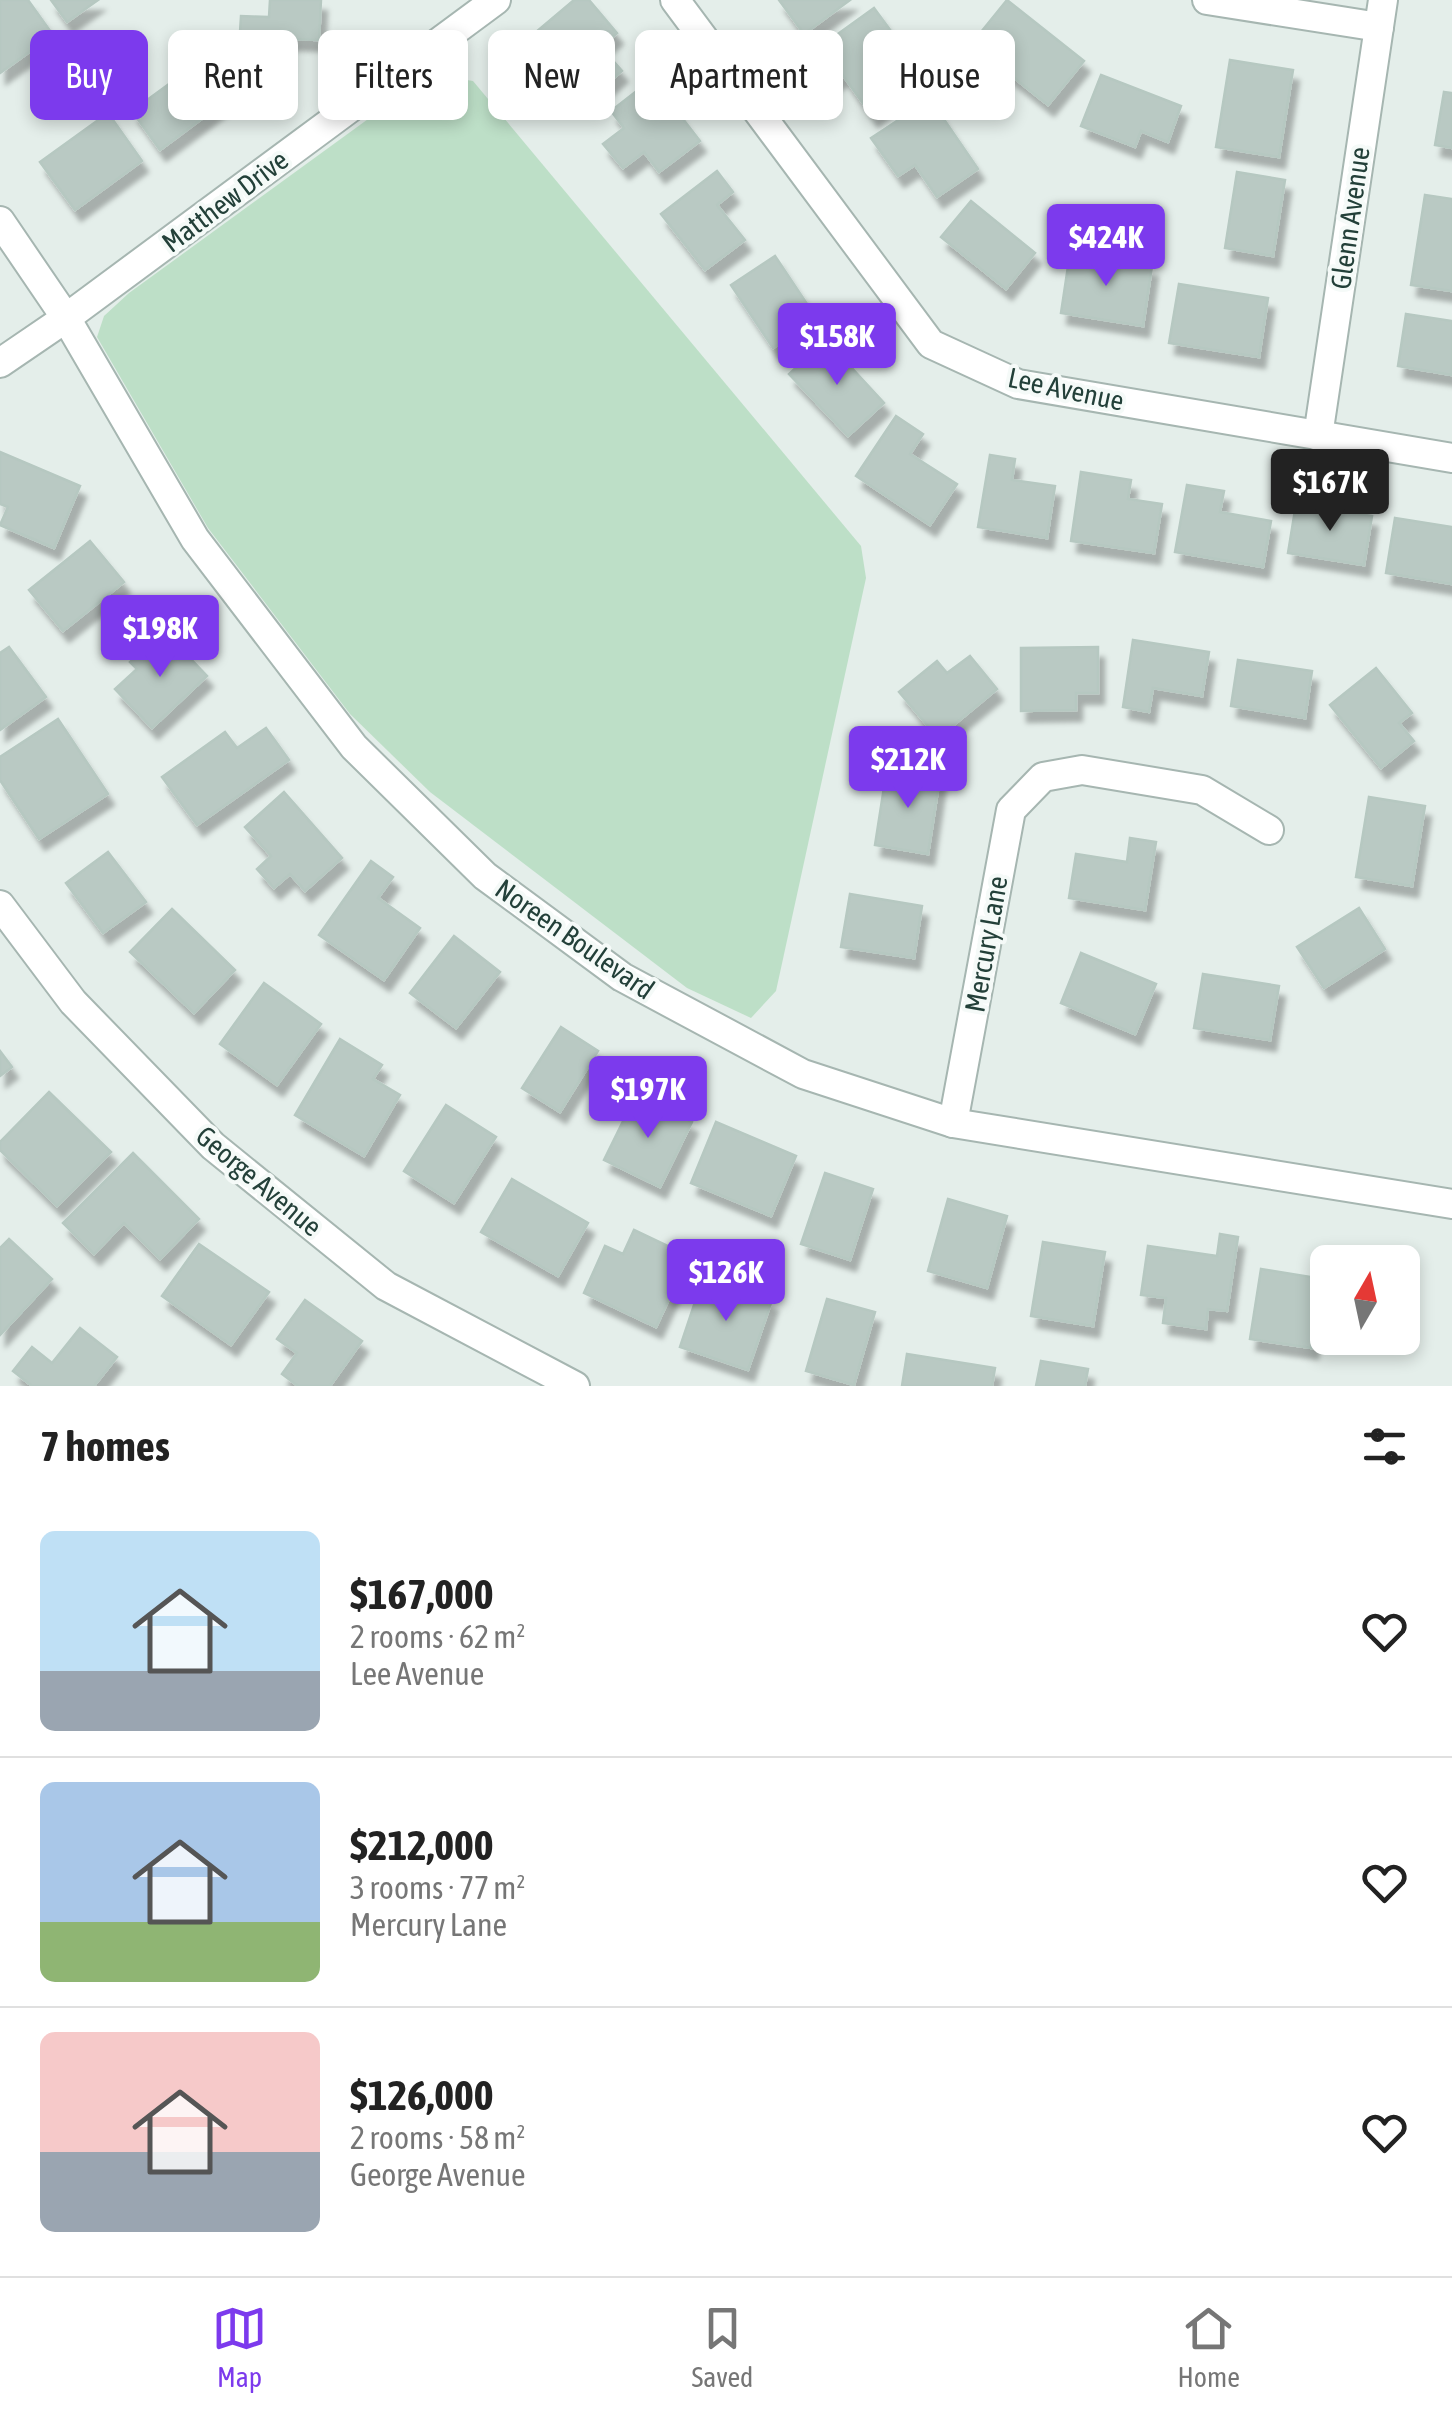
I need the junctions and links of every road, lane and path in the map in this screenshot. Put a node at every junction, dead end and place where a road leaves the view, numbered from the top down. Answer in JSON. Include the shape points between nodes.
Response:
{"nodes":[{"id":1,"x":496,"y":0,"type":"edge"},
{"id":2,"x":676,"y":0,"type":"edge"},
{"id":3,"x":1207,"y":0,"type":"edge"},
{"id":4,"x":1381,"y":14,"type":"edge"},
{"id":5,"x":0,"y":220,"type":"edge"},
{"id":6,"x":66,"y":318,"type":"junction"},
{"id":7,"x":0,"y":363,"type":"edge"},
{"id":8,"x":1318,"y":436,"type":"junction"},
{"id":9,"x":1452,"y":458,"type":"edge"},
{"id":10,"x":1269,"y":830,"type":"dead end"},
{"id":11,"x":0,"y":905,"type":"edge"},
{"id":12,"x":953,"y":1123,"type":"junction"},
{"id":13,"x":1452,"y":1204,"type":"edge"},
{"id":14,"x":576,"y":1386,"type":"edge"}],
"edges":[{"from":1,"to":6,"type":"street","name":"Matthew Drive"},
{"from":2,"to":8,"type":"street","name":"Lee Avenue","via":[[931,344],[1018,384]]},
{"from":3,"to":4,"type":"street"},
{"from":4,"to":8,"type":"street","name":"Glenn Avenue"},
{"from":5,"to":6,"type":"street","name":"Noreen Boulevard"},
{"from":6,"to":7,"type":"street","name":"Matthew Drive"},
{"from":6,"to":12,"type":"street","name":"Noreen Boulevard","via":[[195,539],[354,746],[484,876],[622,977],[803,1074]]},
{"from":8,"to":9,"type":"street","name":"Lee Avenue"},
{"from":10,"to":12,"type":"street","name":"Mercury Lane","via":[[1202,790],[1082,770],[1043,776],[1011,810]]},
{"from":11,"to":14,"type":"street","name":"George Avenue","via":[[73,1002],[212,1146],[386,1286]]},
{"from":12,"to":13,"type":"street","name":"Noreen Boulevard"}]}
